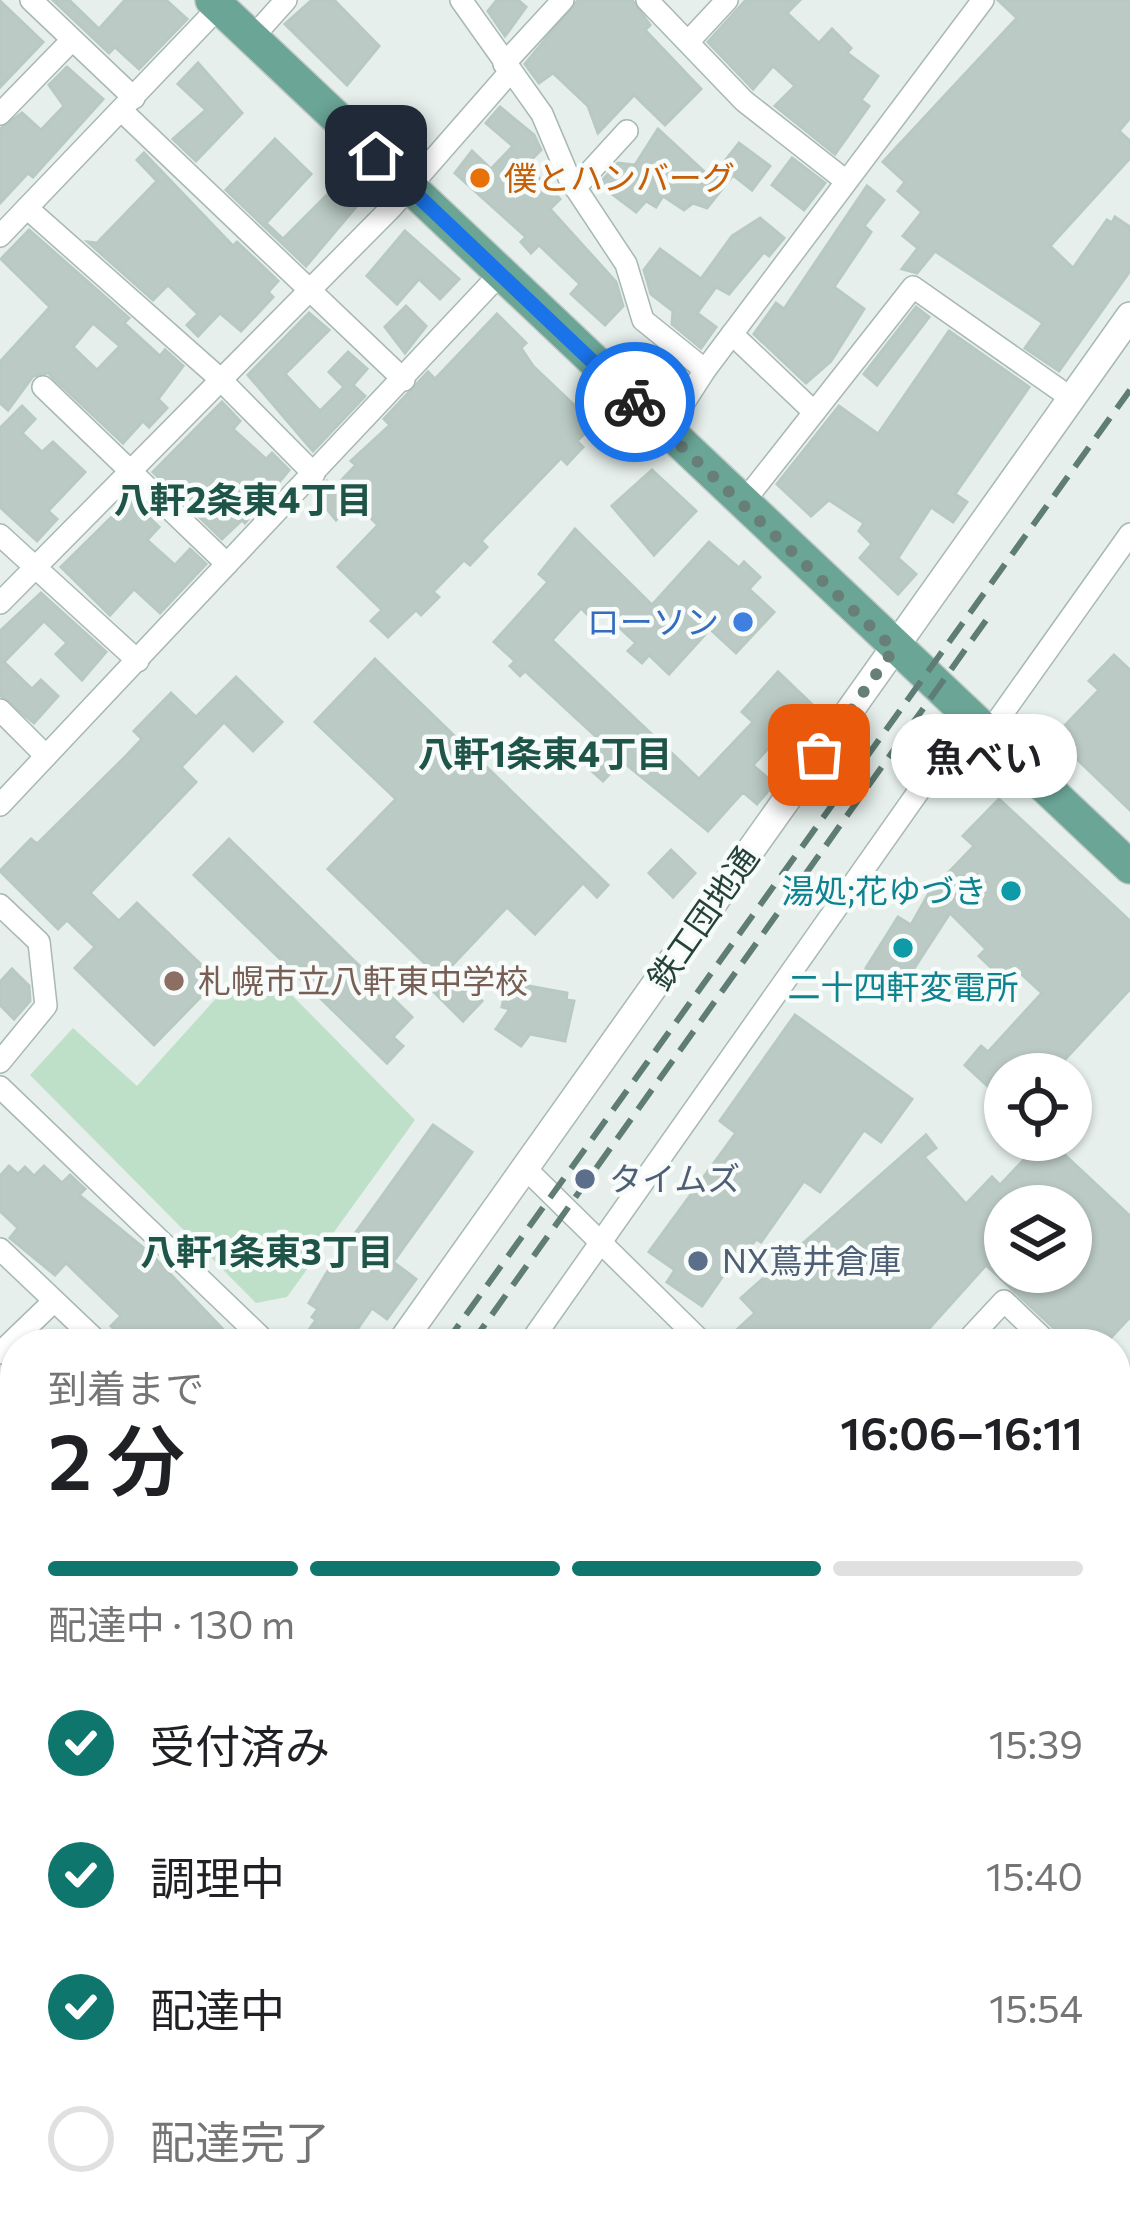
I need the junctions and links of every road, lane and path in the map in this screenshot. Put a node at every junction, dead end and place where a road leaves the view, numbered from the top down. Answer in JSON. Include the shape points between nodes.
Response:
{"nodes":[{"id":1,"x":31,"y":0,"type":"edge"},
{"id":2,"x":286,"y":0,"type":"edge"},
{"id":3,"x":460,"y":0,"type":"edge"},
{"id":4,"x":563,"y":0,"type":"edge"},
{"id":5,"x":647,"y":0,"type":"edge"},
{"id":6,"x":728,"y":0,"type":"edge"},
{"id":7,"x":983,"y":0,"type":"edge"},
{"id":8,"x":216,"y":3,"type":"edge"},
{"id":9,"x":252,"y":38,"type":"junction"},
{"id":10,"x":72,"y":40,"type":"junction"},
{"id":11,"x":688,"y":42,"type":"junction"},
{"id":12,"x":507,"y":68,"type":"junction"},
{"id":13,"x":128,"y":105,"type":"junction"},
{"id":14,"x":0,"y":113,"type":"edge"},
{"id":15,"x":627,"y":130,"type":"dead end"},
{"id":16,"x":847,"y":181,"type":"junction"},
{"id":17,"x":407,"y":186,"type":"junction"},
{"id":18,"x":575,"y":188,"type":"junction"},
{"id":19,"x":27,"y":208,"type":"junction"},
{"id":20,"x":0,"y":236,"type":"edge"},
{"id":21,"x":500,"y":274,"type":"junction"},
{"id":22,"x":307,"y":288,"type":"junction"},
{"id":23,"x":1130,"y":316,"type":"edge"},
{"id":24,"x":732,"y":334,"type":"junction"},
{"id":25,"x":705,"y":370,"type":"junction"},
{"id":26,"x":219,"y":378,"type":"junction"},
{"id":27,"x":404,"y":380,"type":"junction"},
{"id":28,"x":43,"y":387,"type":"dead end"},
{"id":29,"x":1071,"y":398,"type":"junction"},
{"id":30,"x":814,"y":412,"type":"junction"},
{"id":31,"x":665,"y":432,"type":"junction"},
{"id":32,"x":132,"y":469,"type":"junction"},
{"id":33,"x":314,"y":474,"type":"junction"},
{"id":34,"x":742,"y":504,"type":"junction"},
{"id":35,"x":1130,"y":534,"type":"edge"},
{"id":36,"x":0,"y":535,"type":"edge"},
{"id":37,"x":227,"y":564,"type":"junction"},
{"id":38,"x":34,"y":566,"type":"junction"},
{"id":39,"x":0,"y":603,"type":"edge"},
{"id":40,"x":894,"y":649,"type":"junction"},
{"id":41,"x":138,"y":662,"type":"junction"},
{"id":42,"x":0,"y":710,"type":"edge"},
{"id":43,"x":980,"y":725,"type":"junction"},
{"id":44,"x":46,"y":756,"type":"junction"},
{"id":45,"x":2,"y":801,"type":"edge"},
{"id":46,"x":1130,"y":867,"type":"edge"},
{"id":47,"x":0,"y":905,"type":"edge"},
{"id":48,"x":0,"y":1062,"type":"edge"},
{"id":49,"x":0,"y":1087,"type":"edge"},
{"id":50,"x":525,"y":1168,"type":"junction"},
{"id":51,"x":599,"y":1239,"type":"junction"},
{"id":52,"x":0,"y":1249,"type":"edge"},
{"id":53,"x":54,"y":1301,"type":"junction"},
{"id":54,"x":25,"y":1329,"type":"edge"},
{"id":55,"x":84,"y":1329,"type":"edge"},
{"id":56,"x":252,"y":1329,"type":"edge"},
{"id":57,"x":411,"y":1329,"type":"edge"},
{"id":58,"x":539,"y":1329,"type":"edge"},
{"id":59,"x":689,"y":1329,"type":"edge"},
{"id":60,"x":978,"y":1329,"type":"edge"},
{"id":61,"x":1033,"y":1329,"type":"edge"}],
"edges":[{"from":1,"to":10,"type":"street"},
{"from":2,"to":9,"type":"street"},
{"from":3,"to":12,"type":"street"},
{"from":4,"to":12,"type":"street"},
{"from":5,"to":11,"type":"street"},
{"from":6,"to":11,"type":"street"},
{"from":7,"to":16,"type":"street"},
{"from":8,"to":9,"type":"main road"},
{"from":8,"to":13,"type":"street"},
{"from":9,"to":17,"type":"main road"},
{"from":10,"to":13,"type":"street"},
{"from":10,"to":14,"type":"street"},
{"from":11,"to":16,"type":"street","via":[[744,101]]},
{"from":12,"to":17,"type":"street"},
{"from":12,"to":18,"type":"street","via":[[542,114]]},
{"from":13,"to":19,"type":"street"},
{"from":13,"to":22,"type":"street"},
{"from":15,"to":18,"type":"street"},
{"from":16,"to":24,"type":"street"},
{"from":17,"to":21,"type":"main road"},
{"from":17,"to":22,"type":"street"},
{"from":18,"to":25,"type":"street","via":[[626,264],[643,320]]},
{"from":19,"to":20,"type":"street"},
{"from":19,"to":26,"type":"street"},
{"from":21,"to":27,"type":"street"},
{"from":21,"to":31,"type":"main road"},
{"from":22,"to":26,"type":"street"},
{"from":22,"to":27,"type":"street"},
{"from":23,"to":29,"type":"street","name":"鉄工団地通"},
{"from":24,"to":25,"type":"street"},
{"from":24,"to":30,"type":"street"},
{"from":25,"to":31,"type":"street"},
{"from":26,"to":32,"type":"street"},
{"from":26,"to":33,"type":"street"},
{"from":27,"to":33,"type":"street"},
{"from":28,"to":32,"type":"street"},
{"from":29,"to":30,"type":"street","via":[[913,287]]},
{"from":29,"to":40,"type":"street","name":"鉄工団地通"},
{"from":30,"to":34,"type":"street"},
{"from":31,"to":34,"type":"main road"},
{"from":32,"to":37,"type":"street"},
{"from":32,"to":38,"type":"street"},
{"from":33,"to":37,"type":"street"},
{"from":34,"to":40,"type":"main road"},
{"from":35,"to":43,"type":"street"},
{"from":36,"to":38,"type":"street"},
{"from":37,"to":41,"type":"street"},
{"from":38,"to":39,"type":"street"},
{"from":38,"to":41,"type":"street"},
{"from":40,"to":43,"type":"main road"},
{"from":40,"to":50,"type":"street","name":"鉄工団地通"},
{"from":41,"to":44,"type":"street"},
{"from":42,"to":44,"type":"street"},
{"from":43,"to":46,"type":"main road"},
{"from":43,"to":51,"type":"street"},
{"from":44,"to":45,"type":"street"},
{"from":47,"to":48,"type":"street","via":[[39,942],[46,1006]]},
{"from":49,"to":56,"type":"street"},
{"from":50,"to":51,"type":"street"},
{"from":50,"to":57,"type":"street","name":"鉄工団地通"},
{"from":51,"to":58,"type":"street"},
{"from":51,"to":59,"type":"street"},
{"from":52,"to":53,"type":"street"},
{"from":53,"to":54,"type":"street"},
{"from":53,"to":55,"type":"street"},
{"from":60,"to":61,"type":"street","via":[[1004,1301]]}]}
